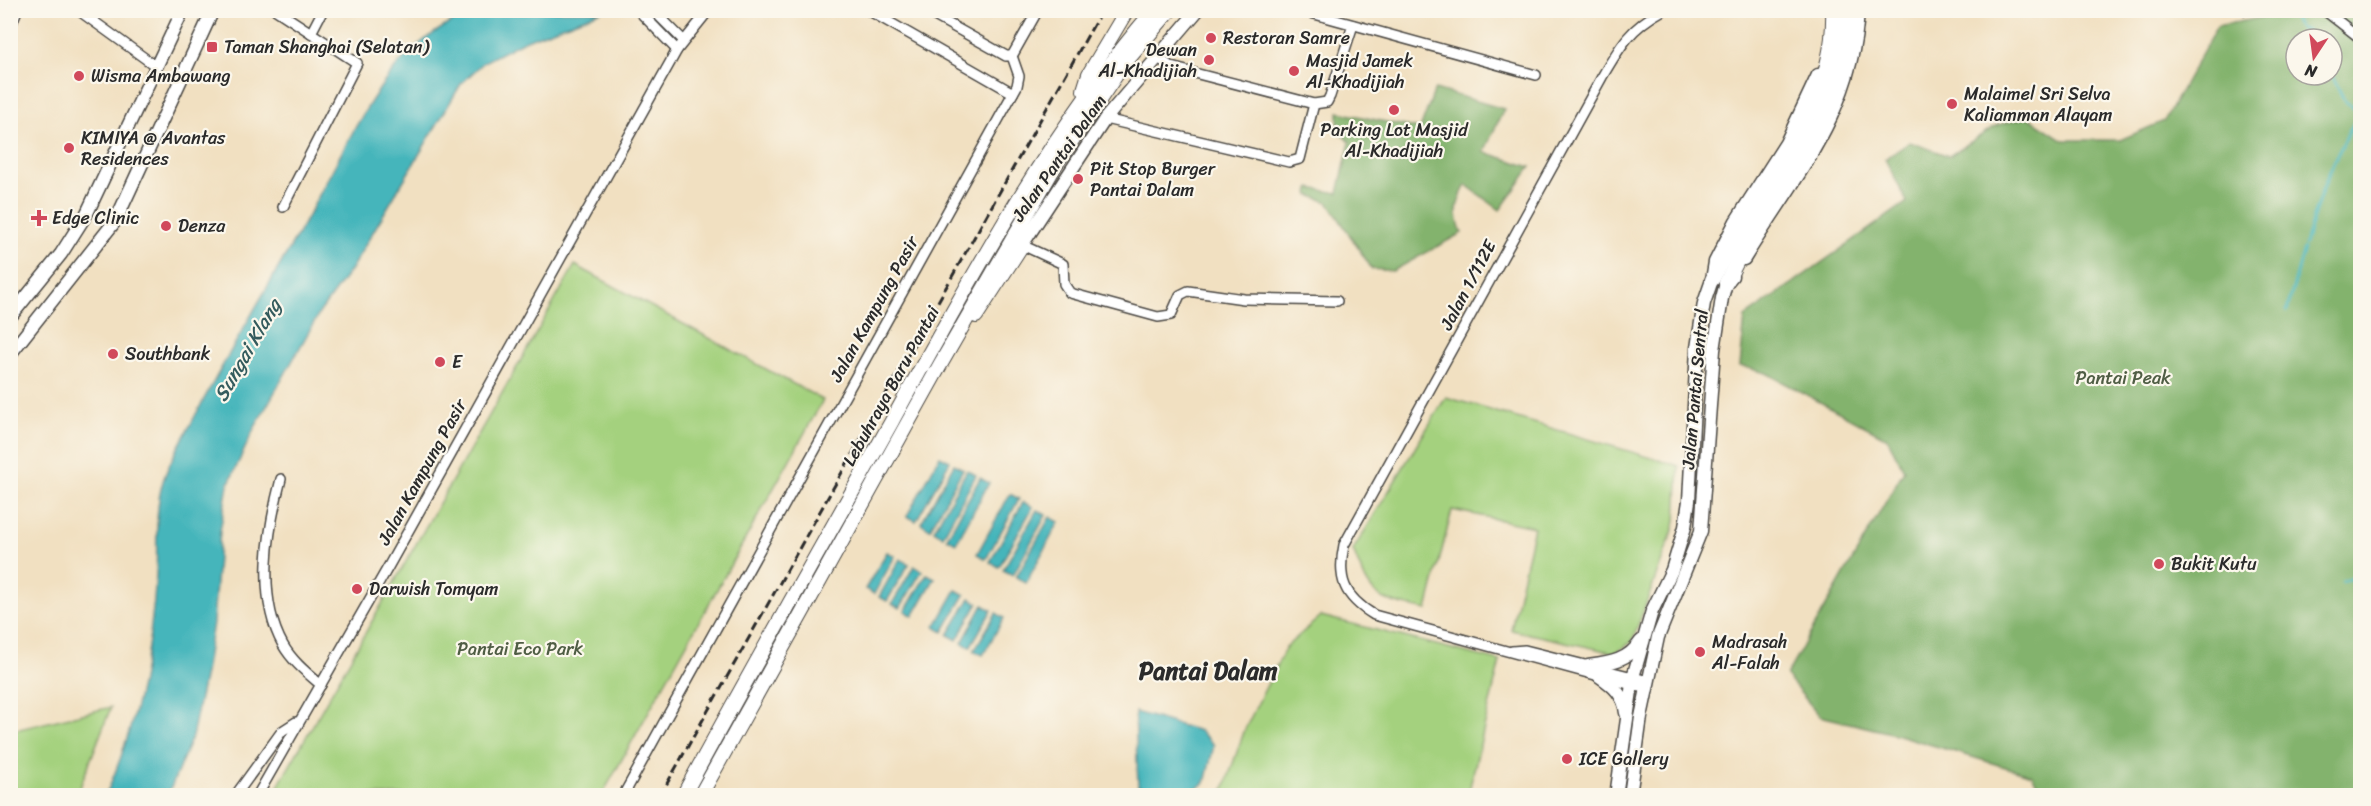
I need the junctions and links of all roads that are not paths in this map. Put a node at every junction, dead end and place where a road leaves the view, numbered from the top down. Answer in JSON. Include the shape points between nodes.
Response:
{"nodes":[{"id":1,"x":17,"y":10,"type":"edge"},
{"id":2,"x":78,"y":10,"type":"edge"},
{"id":3,"x":183,"y":10,"type":"edge"},
{"id":4,"x":213,"y":10,"type":"edge"},
{"id":5,"x":276,"y":10,"type":"edge"},
{"id":6,"x":323,"y":10,"type":"edge"},
{"id":7,"x":638,"y":10,"type":"edge"},
{"id":8,"x":709,"y":10,"type":"edge"},
{"id":9,"x":867,"y":10,"type":"edge"},
{"id":10,"x":924,"y":10,"type":"edge"},
{"id":11,"x":1038,"y":10,"type":"edge"},
{"id":12,"x":1127,"y":10,"type":"edge"},
{"id":13,"x":1154,"y":10,"type":"edge"},
{"id":14,"x":1170,"y":10,"type":"edge"},
{"id":15,"x":1198,"y":10,"type":"edge"},
{"id":16,"x":1300,"y":10,"type":"edge"},
{"id":17,"x":1650,"y":10,"type":"edge"},
{"id":18,"x":1663,"y":10,"type":"edge"},
{"id":19,"x":1827,"y":10,"type":"edge"},
{"id":20,"x":1833,"y":10,"type":"edge"},
{"id":21,"x":2246,"y":10,"type":"edge"},
{"id":22,"x":2258,"y":10,"type":"edge"},
{"id":23,"x":2268,"y":10,"type":"edge"},
{"id":24,"x":2276,"y":10,"type":"edge"},
{"id":25,"x":2324,"y":10,"type":"edge"},
{"id":26,"x":656,"y":14,"type":"edge"},
{"id":27,"x":1852,"y":14,"type":"edge"},
{"id":28,"x":1645,"y":20,"type":"junction"},
{"id":29,"x":1353,"y":25,"type":"junction"},
{"id":30,"x":10,"y":28,"type":"edge"},
{"id":31,"x":311,"y":33,"type":"junction"},
{"id":32,"x":2361,"y":38,"type":"edge"},
{"id":33,"x":683,"y":40,"type":"junction"},
{"id":34,"x":677,"y":50,"type":"junction"},
{"id":35,"x":1012,"y":56,"type":"junction"},
{"id":36,"x":1157,"y":57,"type":"junction"},
{"id":37,"x":157,"y":67,"type":"junction"},
{"id":38,"x":1536,"y":75,"type":"dead end"},
{"id":39,"x":1013,"y":93,"type":"junction"},
{"id":40,"x":1080,"y":103,"type":"junction"},
{"id":41,"x":1314,"y":104,"type":"junction"},
{"id":42,"x":1105,"y":119,"type":"junction"},
{"id":43,"x":283,"y":207,"type":"dead end"},
{"id":44,"x":1022,"y":245,"type":"junction"},
{"id":45,"x":1712,"y":280,"type":"junction"},
{"id":46,"x":1726,"y":283,"type":"joint"},
{"id":47,"x":1337,"y":301,"type":"dead end"},
{"id":48,"x":10,"y":317,"type":"edge"},
{"id":49,"x":10,"y":354,"type":"edge"},
{"id":50,"x":940,"y":364,"type":"junction"},
{"id":51,"x":1691,"y":415,"type":"junction"},
{"id":52,"x":1710,"y":415,"type":"junction"},
{"id":53,"x":281,"y":479,"type":"dead end"},
{"id":54,"x":1685,"y":527,"type":"junction"},
{"id":55,"x":1701,"y":531,"type":"junction"},
{"id":56,"x":1644,"y":636,"type":"junction"},
{"id":57,"x":1512,"y":651,"type":"junction"},
{"id":58,"x":1588,"y":666,"type":"junction"},
{"id":59,"x":1599,"y":676,"type":"junction"},
{"id":60,"x":1633,"y":681,"type":"junction"},
{"id":61,"x":321,"y":685,"type":"junction"},
{"id":62,"x":1648,"y":685,"type":"junction"},
{"id":63,"x":300,"y":719,"type":"junction"},
{"id":64,"x":1627,"y":720,"type":"junction"},
{"id":65,"x":235,"y":795,"type":"edge"},
{"id":66,"x":258,"y":795,"type":"edge"},
{"id":67,"x":623,"y":795,"type":"edge"},
{"id":68,"x":683,"y":795,"type":"edge"},
{"id":69,"x":700,"y":795,"type":"edge"},
{"id":70,"x":1616,"y":795,"type":"edge"},
{"id":71,"x":1630,"y":795,"type":"edge"}],
"edges":[{"from":1,"to":30,"type":"street"},
{"from":2,"to":37,"type":"street"},
{"from":3,"to":37,"type":"main road"},
{"from":4,"to":49,"type":"main road","via":[[116,220]]},
{"from":5,"to":31,"type":"street"},
{"from":6,"to":31,"type":"street"},
{"from":7,"to":34,"type":"street"},
{"from":8,"to":33,"type":"street","name":"Jalan Kampung Pasir"},
{"from":9,"to":39,"type":"street"},
{"from":10,"to":35,"type":"street"},
{"from":11,"to":35,"type":"street"},
{"from":12,"to":40,"type":"highway","via":[[1089,74]]},
{"from":13,"to":40,"type":"highway","name":"Lebuhraya Baru Pantai"},
{"from":14,"to":50,"type":"highway","name":"Lebuhraya Baru Pantai","via":[[1091,110],[1026,213]]},
{"from":15,"to":36,"type":"main road","name":"Jalan Pantai Dalam"},
{"from":16,"to":29,"type":"street"},
{"from":17,"to":28,"type":"street"},
{"from":18,"to":28,"type":"street","name":"Jalan 1/112E"},
{"from":19,"to":45,"type":"main road","name":"Jalan Pantai Sentral","via":[[1823,56],[1811,93],[1786,143],[1723,246]]},
{"from":20,"to":45,"type":"highway","via":[[1830,54],[1816,101],[1796,142]]},
{"from":21,"to":22,"type":"street"},
{"from":23,"to":24,"type":"street"},
{"from":25,"to":32,"type":"street"},
{"from":26,"to":33,"type":"street"},
{"from":27,"to":46,"type":"highway","via":[[1839,71],[1820,122],[1762,212]]},
{"from":28,"to":57,"type":"street","name":"Jalan 1/112E","via":[[1628,35],[1602,77],[1344,545],[1342,570],[1348,595],[1358,606],[1374,615]]},
{"from":29,"to":38,"type":"street"},
{"from":29,"to":41,"type":"street","via":[[1330,96],[1327,102]]},
{"from":31,"to":43,"type":"street","via":[[357,63]]},
{"from":33,"to":34,"type":"street","name":"Jalan Kampung Pasir"},
{"from":34,"to":61,"type":"street","name":"Jalan Kampung Pasir"},
{"from":35,"to":39,"type":"street","name":"Jalan Kampung Pasir","via":[[1019,75]]},
{"from":36,"to":41,"type":"street","via":[[1171,67]]},
{"from":36,"to":42,"type":"main road","name":"Jalan Pantai Dalam"},
{"from":37,"to":48,"type":"main road","via":[[87,213],[61,254]]},
{"from":39,"to":67,"type":"street","name":"Jalan Kampung Pasir"},
{"from":40,"to":68,"type":"highway","name":"Lebuhraya Baru Pantai","via":[[945,324]]},
{"from":41,"to":42,"type":"street","via":[[1300,159],[1289,162]]},
{"from":42,"to":44,"type":"main road","name":"Jalan Pantai Dalam"},
{"from":44,"to":47,"type":"street","via":[[1063,264],[1064,284],[1070,293],[1158,317],[1173,313],[1180,295],[1188,291],[1244,299]]},
{"from":44,"to":50,"type":"highway"},
{"from":45,"to":51,"type":"main road","name":"Jalan Pantai Sentral","via":[[1700,323]]},
{"from":46,"to":52,"type":"main road","name":"Jalan Pantai Sentral","via":[[1715,341]]},
{"from":50,"to":69,"type":"highway","name":"Lebuhraya Baru Pantai"},
{"from":51,"to":52,"type":"main road"},
{"from":51,"to":54,"type":"main road","name":"Jalan Pantai Sentral"},
{"from":52,"to":55,"type":"main road","name":"Jalan Pantai Sentral"},
{"from":53,"to":61,"type":"street","via":[[266,561],[275,624],[283,645]]},
{"from":54,"to":55,"type":"main road"},
{"from":54,"to":56,"type":"main road","name":"Jalan Pantai Sentral","via":[[1680,549]]},
{"from":55,"to":62,"type":"main road","name":"Jalan Pantai Sentral","via":[[1658,637]]},
{"from":56,"to":58,"type":"main road","via":[[1620,660]]},
{"from":56,"to":60,"type":"main road","name":"Jalan Pantai Sentral"},
{"from":57,"to":58,"type":"street","via":[[1525,650]]},
{"from":57,"to":59,"type":"street"},
{"from":58,"to":60,"type":"street"},
{"from":59,"to":60,"type":"street"},
{"from":59,"to":64,"type":"main road","via":[[1619,693]]},
{"from":60,"to":62,"type":"street"},
{"from":60,"to":64,"type":"main road","name":"Jalan Pantai Sentral"},
{"from":61,"to":63,"type":"street","name":"Jalan Kampung Pasir"},
{"from":62,"to":71,"type":"main road","name":"Jalan Pantai Sentral"},
{"from":63,"to":65,"type":"street","via":[[282,731]]},
{"from":63,"to":66,"type":"street","name":"Jalan Kampung Pasir"},
{"from":64,"to":70,"type":"main road","name":"Jalan Pantai Sentral"}]}
